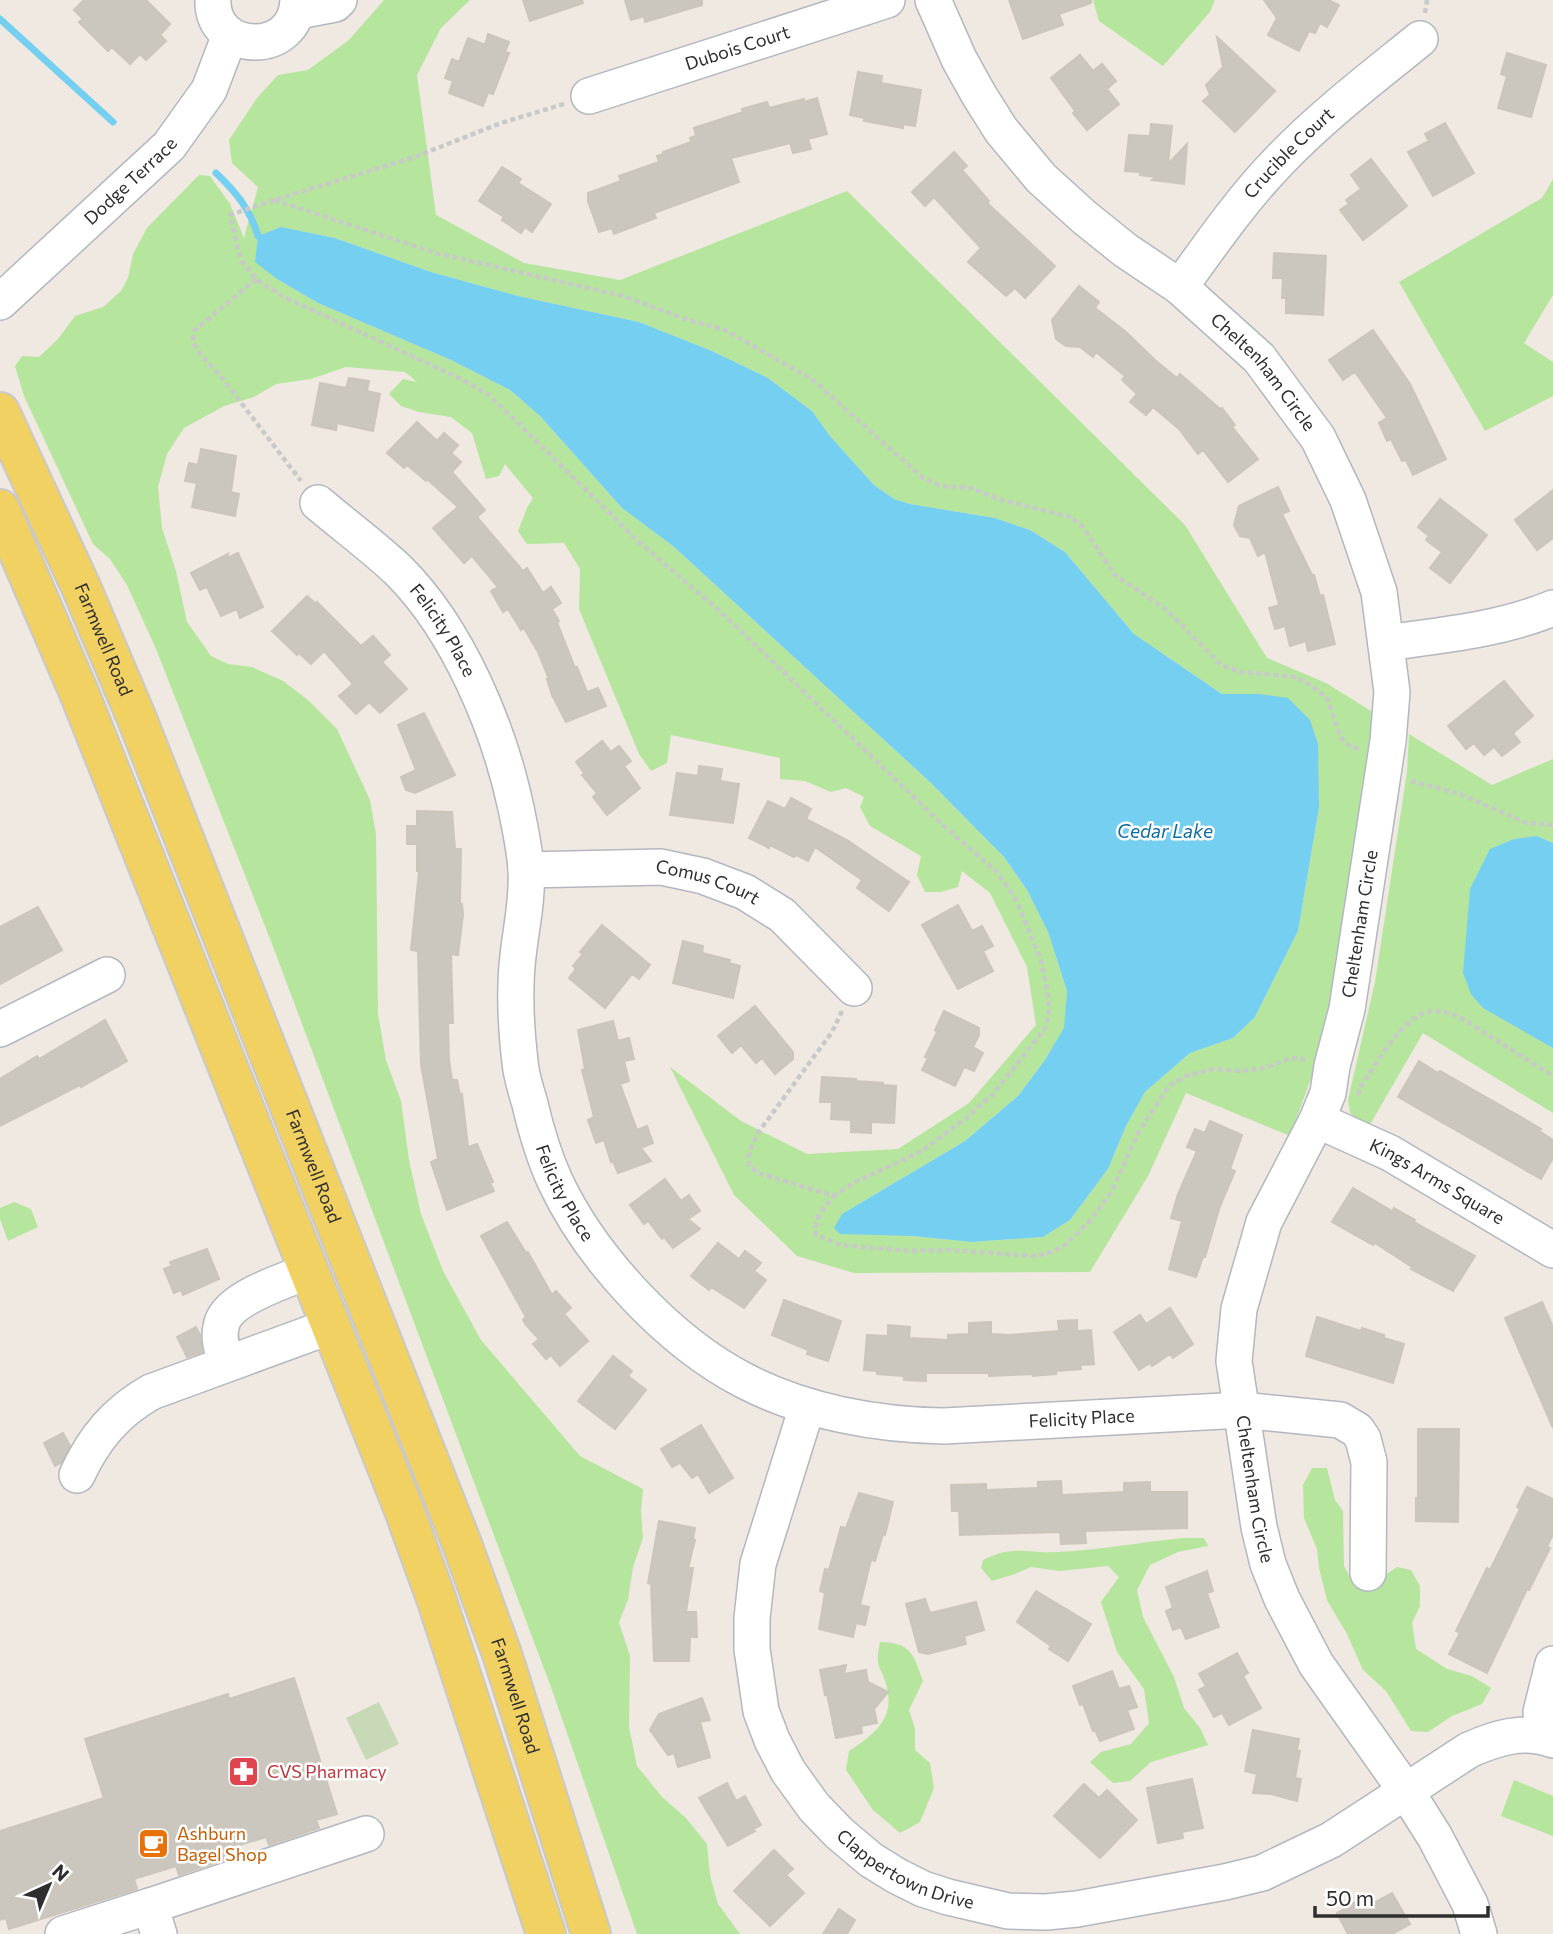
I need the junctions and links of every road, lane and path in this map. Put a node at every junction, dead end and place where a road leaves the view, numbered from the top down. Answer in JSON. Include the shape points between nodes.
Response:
{"nodes":[{"id":1,"x":213,"y":0,"type":"edge"},
{"id":2,"x":339,"y":0,"type":"edge"},
{"id":3,"x":887,"y":0,"type":"edge"},
{"id":4,"x":933,"y":0,"type":"edge"},
{"id":5,"x":298,"y":5,"type":"edge"},
{"id":6,"x":230,"y":35,"type":"junction"},
{"id":7,"x":1420,"y":39,"type":"dead end"},
{"id":8,"x":589,"y":96,"type":"joint"},
{"id":9,"x":274,"y":200,"type":"junction"},
{"id":10,"x":256,"y":279,"type":"junction"},
{"id":11,"x":1180,"y":287,"type":"junction"},
{"id":12,"x":0,"y":302,"type":"edge"},
{"id":13,"x":0,"y":412,"type":"edge"},
{"id":14,"x":318,"y":503,"type":"joint"},
{"id":15,"x":0,"y":509,"type":"edge"},
{"id":16,"x":1553,"y":608,"type":"edge"},
{"id":17,"x":1386,"y":643,"type":"junction"},
{"id":18,"x":1384,"y":764,"type":"junction"},
{"id":19,"x":1553,"y":825,"type":"edge"},
{"id":20,"x":527,"y":870,"type":"junction"},
{"id":21,"x":107,"y":975,"type":"dead end"},
{"id":22,"x":854,"y":988,"type":"joint"},
{"id":23,"x":0,"y":1029,"type":"edge"},
{"id":24,"x":1332,"y":1066,"type":"junction"},
{"id":25,"x":1553,"y":1076,"type":"edge"},
{"id":26,"x":1317,"y":1120,"type":"junction"},
{"id":27,"x":1354,"y":1138,"type":"junction"},
{"id":28,"x":834,"y":1196,"type":"junction"},
{"id":29,"x":1553,"y":1250,"type":"edge"},
{"id":30,"x":309,"y":1271,"type":"junction"},
{"id":31,"x":331,"y":1326,"type":"junction"},
{"id":32,"x":227,"y":1364,"type":"junction"},
{"id":33,"x":807,"y":1407,"type":"junction"},
{"id":34,"x":1242,"y":1410,"type":"junction"},
{"id":35,"x":77,"y":1475,"type":"dead end"},
{"id":36,"x":1368,"y":1573,"type":"dead end"},
{"id":37,"x":1553,"y":1664,"type":"edge"},
{"id":38,"x":1548,"y":1738,"type":"edge"},
{"id":39,"x":1406,"y":1791,"type":"junction"},
{"id":40,"x":366,"y":1834,"type":"dead end"},
{"id":41,"x":155,"y":1920,"type":"edge"},
{"id":42,"x":63,"y":1934,"type":"edge"},
{"id":43,"x":545,"y":1934,"type":"edge"},
{"id":44,"x":591,"y":1934,"type":"edge"},
{"id":45,"x":1479,"y":1934,"type":"edge"}],
"edges":[{"from":1,"to":6,"type":"street","via":[[219,23]]},
{"from":2,"to":5,"type":"street"},
{"from":3,"to":8,"type":"street","name":"Dubois Court"},
{"from":4,"to":11,"type":"street","name":"Cheltenham Circle","via":[[958,60],[979,95],[1041,178],[1084,218]]},
{"from":5,"to":6,"type":"street","via":[[291,26],[278,37],[262,43]]},
{"from":6,"to":12,"type":"street","name":"Dodge Terrace","via":[[209,90],[169,146]]},
{"from":7,"to":11,"type":"street","name":"Crucible Court","via":[[1323,118],[1278,162]]},
{"from":8,"to":9,"type":"path"},
{"from":9,"to":10,"type":"path","via":[[230,215],[241,260]]},
{"from":9,"to":18,"type":"path","via":[[436,253],[622,296],[725,330],[813,380],[923,478],[1071,517],[1083,527],[1115,575],[1168,611],[1220,665],[1241,672],[1296,677],[1312,686],[1327,698],[1341,738]]},
{"from":10,"to":14,"type":"path","via":[[195,330],[193,341]]},
{"from":10,"to":28,"type":"path","via":[[284,297],[489,395],[640,543],[723,614],[997,872],[1016,899],[1041,960],[1048,993],[1049,1017],[1044,1030],[993,1094],[965,1119],[922,1151]]},
{"from":11,"to":17,"type":"street","name":"Cheltenham Circle","via":[[1259,358],[1318,438],[1348,500],[1380,592]]},
{"from":13,"to":44,"type":"main road","name":"Farmwell Road","via":[[137,719],[462,1544]]},
{"from":14,"to":20,"type":"street","name":"Felicity Place","via":[[398,570],[459,650],[495,737]]},
{"from":15,"to":30,"type":"main road","via":[[80,695]]},
{"from":16,"to":17,"type":"street","via":[[1483,630]]},
{"from":17,"to":18,"type":"street","name":"Cheltenham Circle","via":[[1392,692]]},
{"from":18,"to":19,"type":"path","via":[[1410,781],[1460,794],[1527,823]]},
{"from":18,"to":24,"type":"street","name":"Cheltenham Circle","via":[[1347,1009]]},
{"from":20,"to":22,"type":"street","name":"Comus Court","via":[[662,867],[703,876],[745,892],[782,915]]},
{"from":20,"to":33,"type":"street","name":"Felicity Place","via":[[517,957],[520,1065],[553,1178],[583,1231],[666,1326],[744,1381]]},
{"from":21,"to":23,"type":"street"},
{"from":22,"to":28,"type":"path","via":[[832,1032],[749,1152],[749,1165],[758,1173]]},
{"from":24,"to":26,"type":"street","name":"Cheltenham Circle"},
{"from":24,"to":28,"type":"path","via":[[1292,1058],[1264,1068],[1214,1069],[1169,1086],[1139,1131],[1112,1191],[1089,1222],[1052,1252],[1034,1256],[841,1245],[816,1235],[814,1225]]},
{"from":25,"to":27,"type":"path","via":[[1461,1018],[1432,1010],[1415,1017],[1399,1033],[1361,1086],[1353,1109]]},
{"from":26,"to":27,"type":"street","name":"Kings Arms Square"},
{"from":26,"to":34,"type":"street","name":"Cheltenham Circle","via":[[1264,1222],[1249,1268],[1234,1361]]},
{"from":27,"to":29,"type":"street","name":"Kings Arms Square","via":[[1390,1153]]},
{"from":30,"to":31,"type":"main road"},
{"from":30,"to":32,"type":"street","via":[[232,1306],[221,1324]]},
{"from":31,"to":32,"type":"street"},
{"from":31,"to":43,"type":"main road","via":[[436,1598]]},
{"from":32,"to":35,"type":"street","via":[[132,1402],[100,1433]]},
{"from":33,"to":34,"type":"street","name":"Felicity Place","via":[[944,1426]]},
{"from":33,"to":39,"type":"street","name":"Clappertown Drive","via":[[758,1564],[752,1649],[761,1711],[788,1771],[814,1807],[871,1860],[923,1889],[948,1897],[1007,1911],[1077,1909],[1262,1872],[1331,1840]]},
{"from":34,"to":36,"type":"street","name":"Felicity Place","via":[[1328,1418],[1357,1430],[1369,1462]]},
{"from":34,"to":39,"type":"street","name":"Cheltenham Circle","via":[[1259,1527],[1282,1599],[1316,1664]]},
{"from":37,"to":38,"type":"street","via":[[1541,1712]]},
{"from":38,"to":39,"type":"street","name":"Clappertown Drive","via":[[1511,1734],[1487,1742]]},
{"from":39,"to":45,"type":"street","name":"Cheltenham Circle","via":[[1455,1874]]},
{"from":40,"to":41,"type":"street"},
{"from":41,"to":42,"type":"street"}]}
